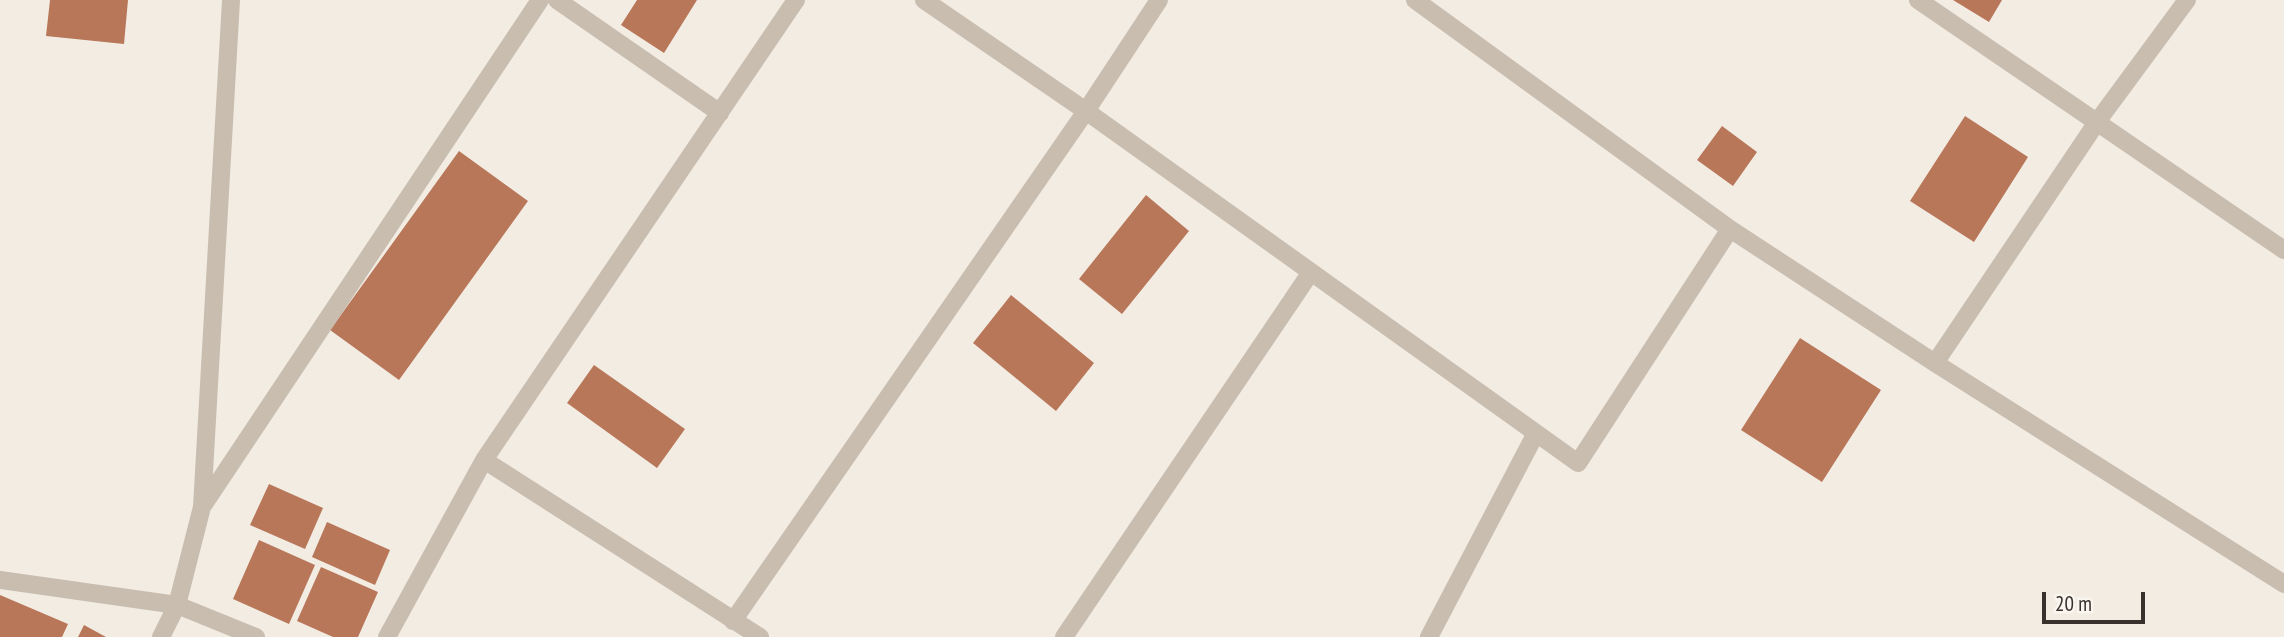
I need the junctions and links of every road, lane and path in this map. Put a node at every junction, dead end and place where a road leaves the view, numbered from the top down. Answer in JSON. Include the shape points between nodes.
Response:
{"nodes":[{"id":1,"x":231,"y":0,"type":"edge"},
{"id":2,"x":540,"y":0,"type":"edge"},
{"id":3,"x":557,"y":0,"type":"edge"},
{"id":4,"x":796,"y":0,"type":"edge"},
{"id":5,"x":924,"y":0,"type":"edge"},
{"id":6,"x":1159,"y":0,"type":"edge"},
{"id":7,"x":1415,"y":0,"type":"edge"},
{"id":8,"x":1918,"y":0,"type":"edge"},
{"id":9,"x":2187,"y":0,"type":"edge"},
{"id":10,"x":1086,"y":111,"type":"junction"},
{"id":11,"x":720,"y":113,"type":"junction"},
{"id":12,"x":2097,"y":122,"type":"junction"},
{"id":13,"x":1730,"y":229,"type":"junction"},
{"id":14,"x":2284,"y":250,"type":"edge"},
{"id":15,"x":1311,"y":272,"type":"junction"},
{"id":16,"x":1935,"y":363,"type":"junction"},
{"id":17,"x":1536,"y":433,"type":"junction"},
{"id":18,"x":484,"y":460,"type":"junction"},
{"id":19,"x":202,"y":507,"type":"junction"},
{"id":20,"x":0,"y":580,"type":"edge"},
{"id":21,"x":2284,"y":584,"type":"edge"},
{"id":22,"x":177,"y":605,"type":"junction"},
{"id":23,"x":733,"y":621,"type":"junction"},
{"id":24,"x":756,"y":636,"type":"edge"},
{"id":25,"x":162,"y":637,"type":"edge"},
{"id":26,"x":256,"y":637,"type":"edge"},
{"id":27,"x":387,"y":637,"type":"edge"},
{"id":28,"x":1064,"y":637,"type":"edge"},
{"id":29,"x":1429,"y":637,"type":"edge"}],
"edges":[{"from":1,"to":19,"type":"street"},
{"from":2,"to":19,"type":"street"},
{"from":3,"to":11,"type":"street"},
{"from":4,"to":11,"type":"street"},
{"from":5,"to":10,"type":"street"},
{"from":6,"to":10,"type":"street"},
{"from":7,"to":13,"type":"street"},
{"from":8,"to":12,"type":"street"},
{"from":9,"to":12,"type":"street"},
{"from":10,"to":15,"type":"street"},
{"from":10,"to":23,"type":"street"},
{"from":11,"to":18,"type":"street"},
{"from":12,"to":14,"type":"street"},
{"from":12,"to":16,"type":"street"},
{"from":13,"to":16,"type":"street"},
{"from":13,"to":17,"type":"street","via":[[1578,463]]},
{"from":15,"to":17,"type":"street"},
{"from":15,"to":28,"type":"street"},
{"from":16,"to":21,"type":"street"},
{"from":17,"to":29,"type":"street"},
{"from":18,"to":23,"type":"street"},
{"from":18,"to":27,"type":"street"},
{"from":19,"to":22,"type":"street"},
{"from":20,"to":22,"type":"street"},
{"from":22,"to":25,"type":"street"},
{"from":22,"to":26,"type":"street"},
{"from":23,"to":24,"type":"street"}]}
